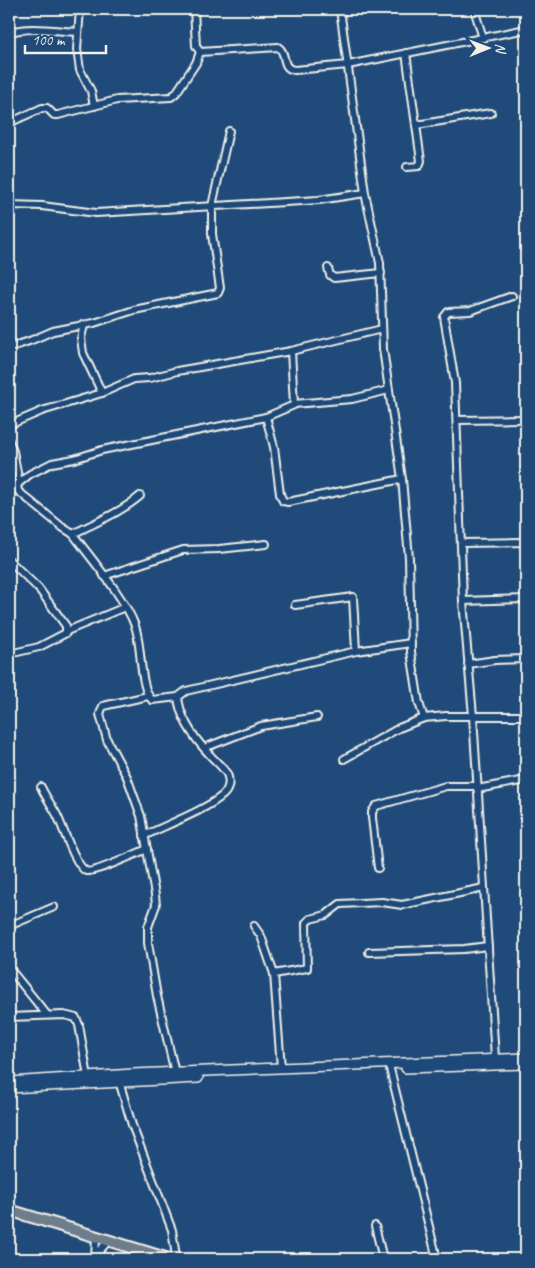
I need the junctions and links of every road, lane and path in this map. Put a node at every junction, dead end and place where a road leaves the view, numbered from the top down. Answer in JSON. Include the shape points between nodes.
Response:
{"nodes":[{"id":1,"x":80,"y":9,"type":"edge"},
{"id":2,"x":194,"y":9,"type":"edge"},
{"id":3,"x":340,"y":9,"type":"edge"},
{"id":4,"x":474,"y":9,"type":"edge"},
{"id":5,"x":526,"y":29,"type":"edge"},
{"id":6,"x":77,"y":32,"type":"junction"},
{"id":7,"x":9,"y":33,"type":"edge"},
{"id":8,"x":483,"y":38,"type":"junction"},
{"id":9,"x":200,"y":52,"type":"junction"},
{"id":10,"x":406,"y":53,"type":"junction"},
{"id":11,"x":348,"y":64,"type":"junction"},
{"id":12,"x":94,"y":106,"type":"junction"},
{"id":13,"x":492,"y":113,"type":"dead end"},
{"id":14,"x":9,"y":122,"type":"edge"},
{"id":15,"x":416,"y":125,"type":"junction"},
{"id":16,"x":229,"y":131,"type":"dead end"},
{"id":17,"x":407,"y":167,"type":"dead end"},
{"id":18,"x":365,"y":193,"type":"junction"},
{"id":19,"x":9,"y":206,"type":"edge"},
{"id":20,"x":212,"y":206,"type":"junction"},
{"id":21,"x":328,"y":268,"type":"dead end"},
{"id":22,"x":380,"y":273,"type":"junction"},
{"id":23,"x":512,"y":296,"type":"dead end"},
{"id":24,"x":84,"y":325,"type":"junction"},
{"id":25,"x":382,"y":329,"type":"junction"},
{"id":26,"x":9,"y":348,"type":"edge"},
{"id":27,"x":291,"y":351,"type":"junction"},
{"id":28,"x":389,"y":390,"type":"junction"},
{"id":29,"x":102,"y":393,"type":"junction"},
{"id":30,"x":294,"y":404,"type":"junction"},
{"id":31,"x":266,"y":417,"type":"junction"},
{"id":32,"x":526,"y":419,"type":"edge"},
{"id":33,"x":457,"y":420,"type":"junction"},
{"id":34,"x":9,"y":425,"type":"edge"},
{"id":35,"x":9,"y":441,"type":"edge"},
{"id":36,"x":402,"y":479,"type":"junction"},
{"id":37,"x":18,"y":484,"type":"junction"},
{"id":38,"x":9,"y":491,"type":"edge"},
{"id":39,"x":140,"y":496,"type":"dead end"},
{"id":40,"x":73,"y":534,"type":"junction"},
{"id":41,"x":526,"y":542,"type":"edge"},
{"id":42,"x":462,"y":543,"type":"junction"},
{"id":43,"x":266,"y":544,"type":"dead end"},
{"id":44,"x":9,"y":560,"type":"edge"},
{"id":45,"x":106,"y":579,"type":"junction"},
{"id":46,"x":526,"y":599,"type":"edge"},
{"id":47,"x":464,"y":601,"type":"junction"},
{"id":48,"x":295,"y":605,"type":"dead end"},
{"id":49,"x":125,"y":607,"type":"junction"},
{"id":50,"x":67,"y":631,"type":"junction"},
{"id":51,"x":411,"y":642,"type":"junction"},
{"id":52,"x":356,"y":651,"type":"junction"},
{"id":53,"x":9,"y":654,"type":"edge"},
{"id":54,"x":526,"y":659,"type":"edge"},
{"id":55,"x":468,"y":664,"type":"junction"},
{"id":56,"x":148,"y":696,"type":"junction"},
{"id":57,"x":178,"y":697,"type":"junction"},
{"id":58,"x":473,"y":716,"type":"junction"},
{"id":59,"x":526,"y":716,"type":"edge"},
{"id":60,"x":317,"y":717,"type":"dead end"},
{"id":61,"x":424,"y":718,"type":"junction"},
{"id":62,"x":204,"y":748,"type":"junction"},
{"id":63,"x":344,"y":759,"type":"dead end"},
{"id":64,"x":526,"y":780,"type":"edge"},
{"id":65,"x":41,"y":787,"type":"dead end"},
{"id":66,"x":477,"y":787,"type":"junction"},
{"id":67,"x":144,"y":836,"type":"junction"},
{"id":68,"x":147,"y":849,"type":"junction"},
{"id":69,"x":378,"y":868,"type":"dead end"},
{"id":70,"x":484,"y":888,"type":"junction"},
{"id":71,"x":54,"y":907,"type":"dead end"},
{"id":72,"x":9,"y":926,"type":"edge"},
{"id":73,"x":254,"y":926,"type":"dead end"},
{"id":74,"x":488,"y":946,"type":"junction"},
{"id":75,"x":369,"y":952,"type":"dead end"},
{"id":76,"x":9,"y":968,"type":"edge"},
{"id":77,"x":274,"y":974,"type":"junction"},
{"id":78,"x":47,"y":1015,"type":"junction"},
{"id":79,"x":9,"y":1016,"type":"edge"},
{"id":80,"x":495,"y":1058,"type":"junction"},
{"id":81,"x":526,"y":1058,"type":"edge"},
{"id":82,"x":526,"y":1063,"type":"edge"},
{"id":83,"x":385,"y":1067,"type":"junction"},
{"id":84,"x":281,"y":1068,"type":"junction"},
{"id":85,"x":175,"y":1073,"type":"junction"},
{"id":86,"x":88,"y":1077,"type":"junction"},
{"id":87,"x":119,"y":1081,"type":"junction"},
{"id":88,"x":9,"y":1082,"type":"edge"},
{"id":89,"x":9,"y":1088,"type":"edge"},
{"id":90,"x":9,"y":1210,"type":"edge"},
{"id":91,"x":375,"y":1226,"type":"dead end"},
{"id":92,"x":96,"y":1236,"type":"junction"},
{"id":93,"x":109,"y":1240,"type":"junction"},
{"id":94,"x":95,"y":1257,"type":"edge"},
{"id":95,"x":169,"y":1259,"type":"edge"},
{"id":96,"x":175,"y":1259,"type":"edge"},
{"id":97,"x":383,"y":1259,"type":"edge"},
{"id":98,"x":437,"y":1259,"type":"edge"}],
"edges":[{"from":1,"to":6,"type":"street"},
{"from":2,"to":9,"type":"street","via":[[196,46]]},
{"from":3,"to":11,"type":"street"},
{"from":4,"to":8,"type":"street"},
{"from":5,"to":8,"type":"street"},
{"from":6,"to":7,"type":"street","via":[[25,29]]},
{"from":6,"to":12,"type":"street","via":[[80,70],[91,91]]},
{"from":8,"to":10,"type":"street"},
{"from":9,"to":11,"type":"street","via":[[278,47],[282,49],[290,70]]},
{"from":9,"to":12,"type":"street","via":[[172,97],[117,100]]},
{"from":10,"to":11,"type":"street"},
{"from":10,"to":15,"type":"street"},
{"from":11,"to":18,"type":"street"},
{"from":12,"to":14,"type":"street","via":[[58,115],[42,108]]},
{"from":13,"to":15,"type":"street"},
{"from":15,"to":17,"type":"street","via":[[421,163]]},
{"from":16,"to":20,"type":"street"},
{"from":18,"to":20,"type":"street","via":[[319,200]]},
{"from":18,"to":22,"type":"street"},
{"from":19,"to":20,"type":"street","via":[[96,212]]},
{"from":20,"to":24,"type":"street","via":[[218,293],[134,310]]},
{"from":21,"to":22,"type":"street","via":[[334,278]]},
{"from":22,"to":25,"type":"street"},
{"from":23,"to":33,"type":"street","via":[[470,311],[445,314]]},
{"from":24,"to":26,"type":"street","via":[[53,331]]},
{"from":24,"to":29,"type":"street","via":[[81,338],[83,353]]},
{"from":25,"to":27,"type":"street"},
{"from":25,"to":28,"type":"street"},
{"from":27,"to":29,"type":"street","via":[[134,379]]},
{"from":27,"to":30,"type":"street"},
{"from":28,"to":30,"type":"street","via":[[352,398]]},
{"from":28,"to":36,"type":"street"},
{"from":29,"to":34,"type":"street"},
{"from":30,"to":31,"type":"street"},
{"from":31,"to":36,"type":"street","via":[[283,501]]},
{"from":31,"to":37,"type":"street","via":[[52,463]]},
{"from":32,"to":33,"type":"street"},
{"from":33,"to":42,"type":"street"},
{"from":35,"to":37,"type":"street"},
{"from":36,"to":51,"type":"street","via":[[409,558]]},
{"from":37,"to":38,"type":"street"},
{"from":37,"to":40,"type":"street","via":[[18,491]]},
{"from":39,"to":40,"type":"street","via":[[129,506]]},
{"from":40,"to":45,"type":"street"},
{"from":41,"to":42,"type":"street"},
{"from":42,"to":47,"type":"street"},
{"from":43,"to":45,"type":"street","via":[[189,549],[122,570]]},
{"from":44,"to":50,"type":"street","via":[[39,590]]},
{"from":45,"to":49,"type":"street"},
{"from":46,"to":47,"type":"street"},
{"from":47,"to":55,"type":"street"},
{"from":48,"to":52,"type":"street","via":[[353,597]]},
{"from":49,"to":50,"type":"street"},
{"from":49,"to":56,"type":"street","via":[[137,632]]},
{"from":50,"to":53,"type":"street","via":[[39,647]]},
{"from":51,"to":52,"type":"street"},
{"from":51,"to":61,"type":"street"},
{"from":52,"to":57,"type":"street","via":[[186,692]]},
{"from":54,"to":55,"type":"street"},
{"from":55,"to":58,"type":"street"},
{"from":56,"to":57,"type":"street","via":[[152,700]]},
{"from":56,"to":67,"type":"street","via":[[103,706],[100,711],[107,740],[136,799]]},
{"from":57,"to":62,"type":"street","via":[[182,717]]},
{"from":58,"to":59,"type":"street"},
{"from":58,"to":61,"type":"street"},
{"from":58,"to":66,"type":"street"},
{"from":60,"to":62,"type":"street","via":[[261,726]]},
{"from":61,"to":63,"type":"street","via":[[399,728]]},
{"from":62,"to":67,"type":"street","via":[[226,773],[229,780],[227,790],[211,803]]},
{"from":64,"to":66,"type":"street"},
{"from":65,"to":68,"type":"street","via":[[84,870],[99,869]]},
{"from":66,"to":69,"type":"street","via":[[446,786],[376,806],[372,818]]},
{"from":66,"to":70,"type":"street"},
{"from":67,"to":68,"type":"street"},
{"from":68,"to":85,"type":"street","via":[[156,905],[148,924],[148,943]]},
{"from":70,"to":74,"type":"street"},
{"from":70,"to":77,"type":"street","via":[[402,904],[340,904],[326,915],[306,923],[306,968]]},
{"from":71,"to":72,"type":"street"},
{"from":73,"to":77,"type":"street","via":[[261,936]]},
{"from":74,"to":75,"type":"street"},
{"from":74,"to":80,"type":"street"},
{"from":76,"to":78,"type":"street"},
{"from":77,"to":84,"type":"street"},
{"from":78,"to":79,"type":"street"},
{"from":78,"to":86,"type":"street","via":[[76,1018]]},
{"from":80,"to":81,"type":"main road"},
{"from":80,"to":83,"type":"main road"},
{"from":81,"to":82,"type":"street"},
{"from":82,"to":83,"type":"main road"},
{"from":83,"to":84,"type":"main road"},
{"from":83,"to":87,"type":"main road"},
{"from":83,"to":98,"type":"street"},
{"from":84,"to":85,"type":"main road"},
{"from":85,"to":86,"type":"main road"},
{"from":86,"to":88,"type":"main road"},
{"from":87,"to":89,"type":"main road"},
{"from":87,"to":96,"type":"street","via":[[172,1230]]},
{"from":90,"to":92,"type":"highway"},
{"from":91,"to":97,"type":"street"},
{"from":92,"to":93,"type":"highway"},
{"from":92,"to":94,"type":"street"},
{"from":93,"to":94,"type":"street"},
{"from":93,"to":95,"type":"highway"}]}
